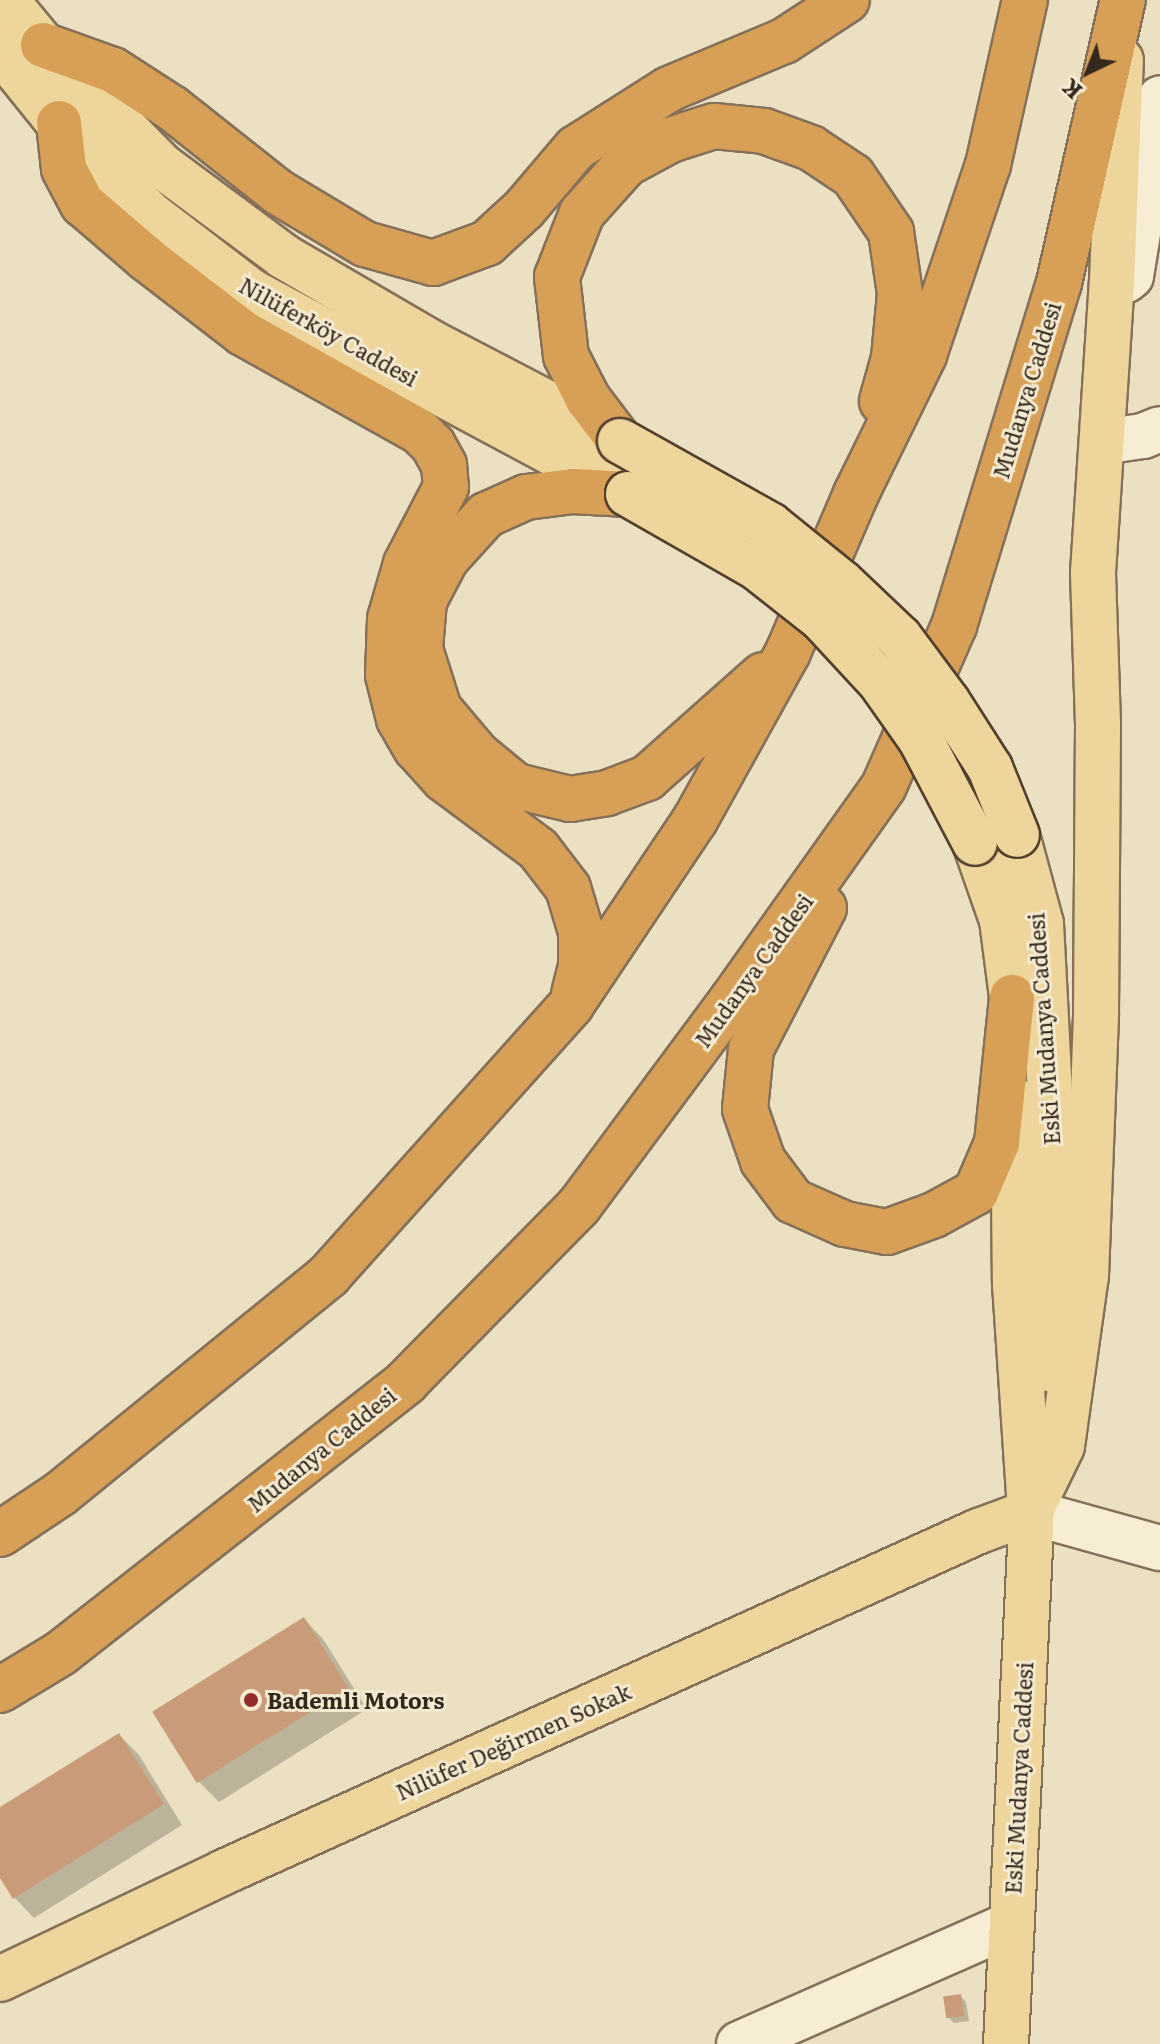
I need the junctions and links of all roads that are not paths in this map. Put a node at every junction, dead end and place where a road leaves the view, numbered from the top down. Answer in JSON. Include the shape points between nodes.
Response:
{"nodes":[{"id":1,"x":6,"y":0,"type":"edge"},
{"id":2,"x":847,"y":0,"type":"edge"},
{"id":3,"x":1025,"y":0,"type":"edge"},
{"id":4,"x":1123,"y":0,"type":"edge"},
{"id":5,"x":43,"y":45,"type":"junction"},
{"id":6,"x":0,"y":50,"type":"edge"},
{"id":7,"x":1160,"y":98,"type":"edge"},
{"id":8,"x":59,"y":123,"type":"junction"},
{"id":9,"x":1112,"y":281,"type":"junction"},
{"id":10,"x":1160,"y":429,"type":"edge"},
{"id":11,"x":620,"y":441,"type":"junction"},
{"id":12,"x":1102,"y":442,"type":"junction"},
{"id":13,"x":628,"y":494,"type":"junction"},
{"id":14,"x":856,"y":494,"type":"junction"},
{"id":15,"x":788,"y":652,"type":"junction"},
{"id":16,"x":884,"y":786,"type":"junction"},
{"id":17,"x":1012,"y":997,"type":"junction"},
{"id":18,"x":571,"y":1005,"type":"junction"},
{"id":19,"x":1030,"y":1512,"type":"junction"},
{"id":20,"x":0,"y":1534,"type":"edge"},
{"id":21,"x":1160,"y":1548,"type":"edge"},
{"id":22,"x":0,"y":1690,"type":"edge"},
{"id":23,"x":1011,"y":1924,"type":"junction"},
{"id":24,"x":0,"y":1979,"type":"edge"},
{"id":25,"x":739,"y":2044,"type":"edge"},
{"id":26,"x":1006,"y":2044,"type":"edge"}],
"edges":[{"from":1,"to":5,"type":"main road","name":"Nilüferköy Caddesi"},
{"from":2,"to":5,"type":"highway","via":[[784,41],[669,89],[576,148],[487,243],[433,263],[365,244],[278,192],[172,108],[113,70]]},
{"from":3,"to":14,"type":"highway","via":[[988,165],[924,355]]},
{"from":4,"to":9,"type":"main road"},
{"from":4,"to":16,"type":"highway","name":"Mudanya Caddesi","via":[[1054,298],[954,626]]},
{"from":5,"to":11,"type":"main road","name":"Nilüferköy Caddesi","via":[[162,166],[283,256],[430,342]]},
{"from":6,"to":8,"type":"main road","name":"Nilüferköy Caddesi"},
{"from":7,"to":9,"type":"street","via":[[1131,276]]},
{"from":8,"to":13,"type":"main road","name":"Nilüferköy Caddesi","via":[[149,213],[252,292]]},
{"from":8,"to":18,"type":"highway","via":[[64,169],[83,204],[243,333],[420,432],[433,445],[444,465],[446,487],[406,564],[390,619],[388,675],[399,719],[416,748],[444,779],[538,849],[568,888],[581,932],[581,966]]},
{"from":9,"to":12,"type":"main road"},
{"from":10,"to":12,"type":"street"},
{"from":11,"to":14,"type":"highway","via":[[588,399],[566,356],[557,277],[582,213],[626,164],[670,140],[714,126],[764,131],[811,148],[853,176],[891,232],[900,294],[894,358]]},
{"from":11,"to":19,"type":"main road","name":"Eski Mudanya Caddesi","bridge":true,"via":[[770,525],[900,638],[990,768],[1017,835],[1041,924],[1052,1134],[1050,1347]]},
{"from":12,"to":19,"type":"main road","via":[[1093,573],[1096,1012],[1086,1276],[1062,1446]]},
{"from":13,"to":15,"type":"highway","via":[[573,491],[526,497],[486,515],[446,559],[424,601],[420,649],[439,709],[477,754],[516,786],[570,799],[607,793],[647,778]]},
{"from":13,"to":17,"type":"main road","name":"Eski Mudanya Caddesi","bridge":true,"via":[[756,567],[822,619],[881,683],[921,740],[975,843],[1002,920]]},
{"from":14,"to":15,"type":"highway"},
{"from":15,"to":18,"type":"highway","via":[[695,820]]},
{"from":16,"to":17,"type":"highway","via":[[751,1049],[745,1109],[763,1161],[793,1201],[845,1224],[887,1232],[976,1192],[997,1143]]},
{"from":16,"to":22,"type":"highway","name":"Mudanya Caddesi","via":[[579,1206],[406,1382],[61,1653]]},
{"from":17,"to":19,"type":"main road","name":"Eski Mudanya Caddesi","via":[[1015,1284]]},
{"from":18,"to":20,"type":"highway","via":[[329,1275],[60,1494]]},
{"from":19,"to":21,"type":"street"},
{"from":19,"to":23,"type":"main road","name":"Eski Mudanya Caddesi"},
{"from":19,"to":24,"type":"main road","name":"Nilüfer Değirmen Sokak","via":[[224,1872]]},
{"from":23,"to":25,"type":"street"},
{"from":23,"to":26,"type":"main road","name":"Eski Mudanya Caddesi"}]}
